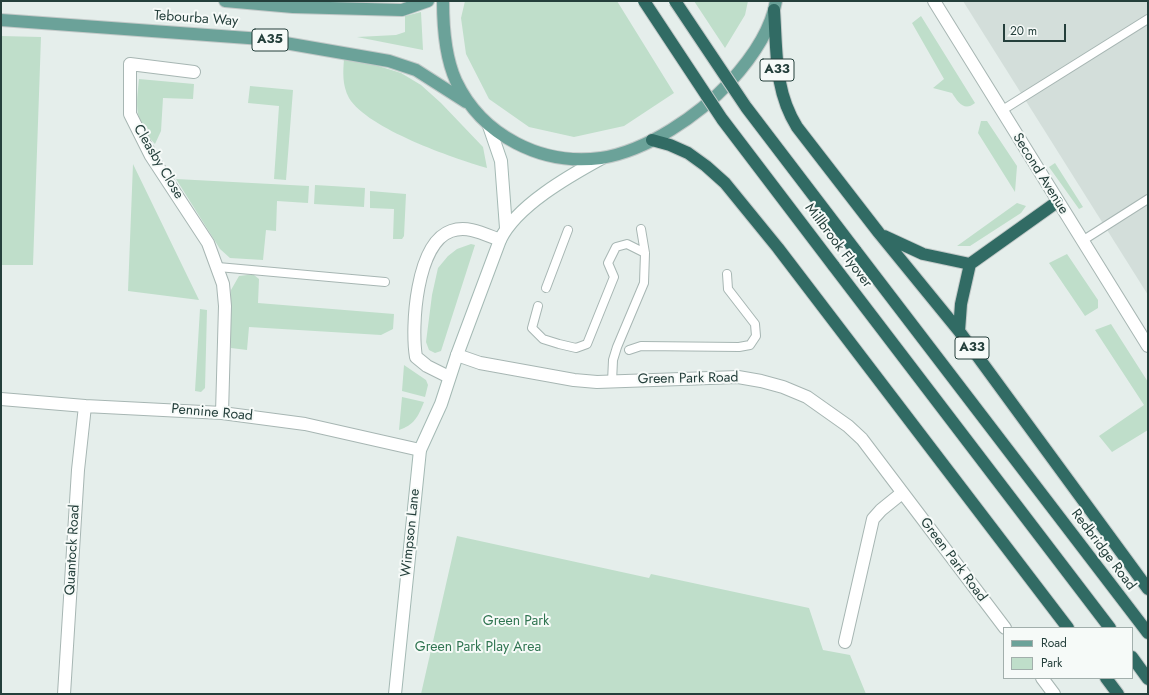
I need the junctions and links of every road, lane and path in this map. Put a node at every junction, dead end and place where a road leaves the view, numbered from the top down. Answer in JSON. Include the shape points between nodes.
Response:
{"nodes":[{"id":1,"x":225,"y":1,"type":"edge"},
{"id":2,"x":428,"y":1,"type":"edge"},
{"id":3,"x":443,"y":1,"type":"edge"},
{"id":4,"x":644,"y":1,"type":"edge"},
{"id":5,"x":675,"y":1,"type":"edge"},
{"id":6,"x":934,"y":1,"type":"edge"},
{"id":7,"x":366,"y":5,"type":"edge"},
{"id":8,"x":775,"y":5,"type":"edge"},
{"id":9,"x":1148,"y":19,"type":"edge"},
{"id":10,"x":1,"y":20,"type":"edge"},
{"id":11,"x":194,"y":72,"type":"dead end"},
{"id":12,"x":471,"y":105,"type":"junction"},
{"id":13,"x":1001,"y":111,"type":"junction"},
{"id":14,"x":489,"y":126,"type":"junction"},
{"id":15,"x":652,"y":140,"type":"junction"},
{"id":16,"x":602,"y":158,"type":"junction"},
{"id":17,"x":1148,"y":199,"type":"edge"},
{"id":18,"x":1057,"y":202,"type":"junction"},
{"id":19,"x":506,"y":228,"type":"junction"},
{"id":20,"x":568,"y":230,"type":"dead end"},
{"id":21,"x":641,"y":230,"type":"dead end"},
{"id":22,"x":879,"y":233,"type":"junction"},
{"id":23,"x":500,"y":240,"type":"junction"},
{"id":24,"x":1082,"y":241,"type":"junction"},
{"id":25,"x":645,"y":253,"type":"junction"},
{"id":26,"x":970,"y":264,"type":"junction"},
{"id":27,"x":218,"y":267,"type":"junction"},
{"id":28,"x":727,"y":274,"type":"dead end"},
{"id":29,"x":385,"y":282,"type":"dead end"},
{"id":30,"x":546,"y":288,"type":"dead end"},
{"id":31,"x":538,"y":306,"type":"dead end"},
{"id":32,"x":959,"y":331,"type":"junction"},
{"id":33,"x":1148,"y":346,"type":"edge"},
{"id":34,"x":629,"y":350,"type":"dead end"},
{"id":35,"x":456,"y":354,"type":"junction"},
{"id":36,"x":449,"y":377,"type":"junction"},
{"id":37,"x":612,"y":382,"type":"junction"},
{"id":38,"x":1,"y":399,"type":"edge"},
{"id":39,"x":85,"y":406,"type":"junction"},
{"id":40,"x":222,"y":413,"type":"junction"},
{"id":41,"x":420,"y":450,"type":"junction"},
{"id":42,"x":1035,"y":486,"type":"joint"},
{"id":43,"x":902,"y":493,"type":"junction"},
{"id":44,"x":1148,"y":589,"type":"edge"},
{"id":45,"x":1004,"y":627,"type":"edge"},
{"id":46,"x":1067,"y":627,"type":"edge"},
{"id":47,"x":1109,"y":627,"type":"edge"},
{"id":48,"x":1148,"y":633,"type":"edge"},
{"id":49,"x":845,"y":642,"type":"dead end"},
{"id":50,"x":1133,"y":658,"type":"edge"},
{"id":51,"x":1043,"y":679,"type":"edge"},
{"id":52,"x":1107,"y":679,"type":"edge"},
{"id":53,"x":1148,"y":679,"type":"edge"},
{"id":54,"x":64,"y":694,"type":"edge"},
{"id":55,"x":395,"y":694,"type":"edge"},
{"id":56,"x":1054,"y":694,"type":"edge"},
{"id":57,"x":1118,"y":694,"type":"edge"}],
"edges":[{"from":1,"to":7,"type":"main road","name":"Tebourba Way","via":[[293,6]]},
{"from":2,"to":7,"type":"main road","name":"Tebourba Way","via":[[402,10]]},
{"from":3,"to":12,"type":"main road","via":[[449,61],[456,81]]},
{"from":4,"to":47,"type":"highway","name":"Millbrook Flyover","bridge":true,"via":[[722,119]]},
{"from":5,"to":42,"type":"highway","name":"Millbrook Flyover","number":"A33","bridge":true,"via":[[746,107]]},
{"from":6,"to":13,"type":"street","name":"Second Avenue"},
{"from":8,"to":15,"type":"main road","via":[[762,38],[724,89],[690,116]]},
{"from":8,"to":22,"type":"highway","number":"A33","via":[[778,79],[787,111]]},
{"from":9,"to":13,"type":"lane"},
{"from":10,"to":12,"type":"main road","name":"Tebourba Way","number":"A35","via":[[262,39],[389,60],[416,70]]},
{"from":11,"to":27,"type":"street","name":"Cleasby Close","via":[[130,64],[130,114],[151,156],[208,243]]},
{"from":12,"to":14,"type":"main road"},
{"from":13,"to":18,"type":"street","name":"Second Avenue"},
{"from":14,"to":16,"type":"main road","via":[[521,146],[540,153],[559,157]]},
{"from":14,"to":19,"type":"street","via":[[501,161]]},
{"from":15,"to":16,"type":"main road"},
{"from":15,"to":46,"type":"highway","via":[[688,153],[725,183]]},
{"from":16,"to":19,"type":"street","via":[[546,192]]},
{"from":17,"to":24,"type":"lane"},
{"from":18,"to":24,"type":"street","name":"Second Avenue"},
{"from":18,"to":26,"type":"highway"},
{"from":19,"to":23,"type":"street","name":"Wimpson Lane"},
{"from":20,"to":30,"type":"lane"},
{"from":21,"to":25,"type":"lane"},
{"from":22,"to":26,"type":"highway","via":[[923,254]]},
{"from":22,"to":32,"type":"highway","number":"A33"},
{"from":23,"to":35,"type":"street","name":"Wimpson Lane"},
{"from":23,"to":36,"type":"street","via":[[474,230],[451,231],[434,244],[424,265],[419,284],[413,340],[416,357]]},
{"from":24,"to":33,"type":"street","name":"Second Avenue"},
{"from":25,"to":31,"type":"lane","via":[[627,244],[616,247],[608,263],[614,277],[587,344],[576,348],[542,339],[532,328]]},
{"from":25,"to":37,"type":"lane","via":[[644,282],[617,347],[613,360]]},
{"from":26,"to":32,"type":"highway","via":[[961,304]]},
{"from":27,"to":29,"type":"lane"},
{"from":27,"to":40,"type":"street","name":"Cleasby Close","via":[[225,306]]},
{"from":28,"to":34,"type":"lane","via":[[728,289],[755,324],[756,336],[750,345],[642,346]]},
{"from":32,"to":44,"type":"highway","number":"A33"},
{"from":35,"to":36,"type":"street","name":"Wimpson Lane"},
{"from":35,"to":37,"type":"street","name":"Green Park Road","via":[[480,363],[567,379]]},
{"from":36,"to":41,"type":"street","name":"Wimpson Lane","via":[[441,404]]},
{"from":37,"to":43,"type":"street","name":"Green Park Road","via":[[738,377],[783,387],[807,397],[848,426],[879,460]]},
{"from":38,"to":39,"type":"street","name":"Pennine Road"},
{"from":39,"to":40,"type":"street","name":"Pennine Road"},
{"from":39,"to":54,"type":"street","name":"Quantock Road","via":[[78,470]]},
{"from":40,"to":41,"type":"street","name":"Pennine Road","via":[[305,424]]},
{"from":41,"to":55,"type":"street","name":"Wimpson Lane"},
{"from":42,"to":48,"type":"highway","name":"Redbridge Road","number":"A33"},
{"from":43,"to":45,"type":"street","name":"Green Park Road"},
{"from":43,"to":49,"type":"street","via":[[873,519]]},
{"from":50,"to":53,"type":"highway"},
{"from":51,"to":56,"type":"street"},
{"from":52,"to":57,"type":"highway"}]}
